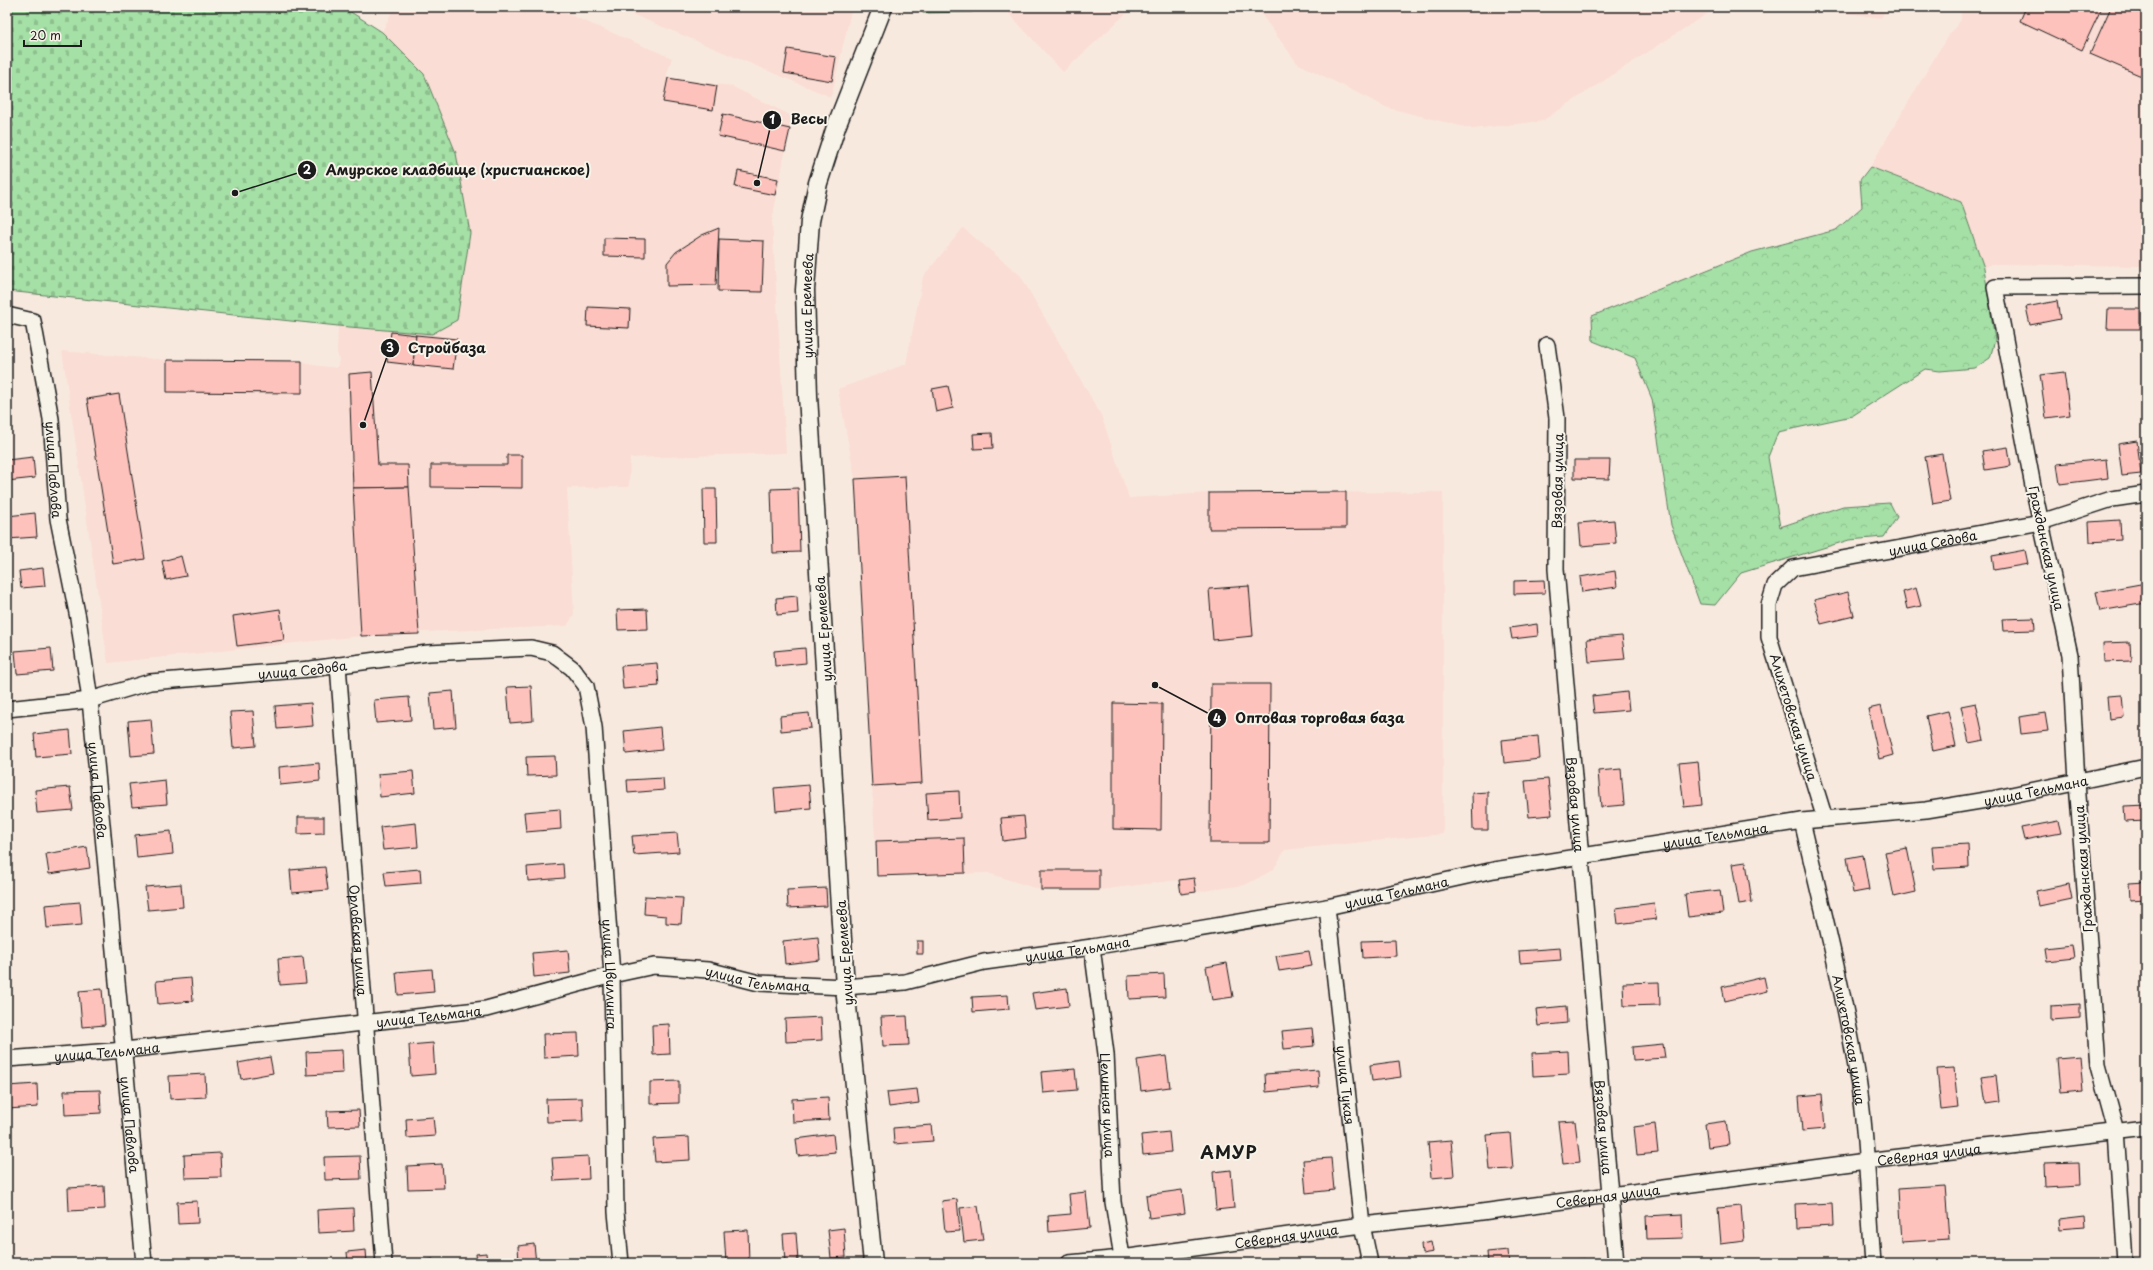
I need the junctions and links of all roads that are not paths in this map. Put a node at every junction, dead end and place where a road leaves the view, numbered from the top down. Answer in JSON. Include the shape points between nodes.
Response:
{"nodes":[{"id":1,"x":882,"y":7,"type":"edge"},
{"id":2,"x":2146,"y":286,"type":"edge"},
{"id":3,"x":7,"y":315,"type":"edge"},
{"id":4,"x":1547,"y":345,"type":"dead end"},
{"id":5,"x":2146,"y":494,"type":"edge"},
{"id":6,"x":2041,"y":522,"type":"junction"},
{"id":7,"x":1769,"y":637,"type":"joint"},
{"id":8,"x":338,"y":665,"type":"junction"},
{"id":9,"x":586,"y":686,"type":"joint"},
{"id":10,"x":90,"y":700,"type":"junction"},
{"id":11,"x":7,"y":709,"type":"edge"},
{"id":12,"x":2146,"y":767,"type":"edge"},
{"id":13,"x":2077,"y":782,"type":"junction"},
{"id":14,"x":1825,"y":819,"type":"junction"},
{"id":15,"x":1802,"y":821,"type":"junction"},
{"id":16,"x":1580,"y":856,"type":"junction"},
{"id":17,"x":1327,"y":907,"type":"junction"},
{"id":18,"x":1092,"y":948,"type":"junction"},
{"id":19,"x":612,"y":975,"type":"junction"},
{"id":20,"x":846,"y":987,"type":"junction"},
{"id":21,"x":366,"y":1022,"type":"junction"},
{"id":22,"x":125,"y":1050,"type":"junction"},
{"id":23,"x":7,"y":1059,"type":"edge"},
{"id":24,"x":2146,"y":1128,"type":"edge"},
{"id":25,"x":2116,"y":1131,"type":"junction"},
{"id":26,"x":1866,"y":1161,"type":"junction"},
{"id":27,"x":1610,"y":1194,"type":"junction"},
{"id":28,"x":1362,"y":1225,"type":"junction"},
{"id":29,"x":1123,"y":1260,"type":"edge"},
{"id":30,"x":144,"y":1263,"type":"edge"},
{"id":31,"x":384,"y":1263,"type":"edge"},
{"id":32,"x":621,"y":1263,"type":"edge"},
{"id":33,"x":873,"y":1263,"type":"edge"},
{"id":34,"x":1069,"y":1263,"type":"edge"},
{"id":35,"x":1370,"y":1263,"type":"edge"},
{"id":36,"x":1616,"y":1263,"type":"edge"},
{"id":37,"x":1873,"y":1263,"type":"edge"},
{"id":38,"x":2125,"y":1263,"type":"edge"}],
"edges":[{"from":1,"to":20,"type":"street","name":"улица Еремеева","via":[[836,126],[818,182],[811,216],[805,283],[808,396]]},
{"from":2,"to":6,"type":"street","name":"Гражданская улица","via":[[1995,287]]},
{"from":3,"to":10,"type":"street","name":"улица Павлова","via":[[33,321],[51,419],[58,519],[78,618]]},
{"from":4,"to":16,"type":"street","name":"Вязовая улица","via":[[1557,418],[1556,569]]},
{"from":5,"to":6,"type":"street","name":"улица Седова","via":[[2112,499]]},
{"from":6,"to":7,"type":"street","name":"улица Седова","via":[[1793,568],[1775,585],[1769,605]]},
{"from":6,"to":13,"type":"street","name":"Гражданская улица","via":[[2070,655]]},
{"from":7,"to":14,"type":"street","name":"Алихетовская улица"},
{"from":8,"to":9,"type":"street","name":"улица Седова","via":[[428,653],[531,648],[552,653],[572,668]]},
{"from":8,"to":10,"type":"street","name":"улица Седова","via":[[150,682]]},
{"from":8,"to":21,"type":"street","name":"Орловская улица"},
{"from":9,"to":19,"type":"street","name":"улица Цвиллинга","via":[[594,727]]},
{"from":10,"to":11,"type":"street","name":"улица Седова"},
{"from":10,"to":22,"type":"street","name":"улица Павлова"},
{"from":12,"to":13,"type":"street","name":"улица Тельмана"},
{"from":13,"to":14,"type":"street","name":"улица Тельмана","via":[[1926,810]]},
{"from":13,"to":25,"type":"street","name":"Гражданская улица","via":[[2098,1065]]},
{"from":14,"to":15,"type":"street","name":"улица Тельмана"},
{"from":15,"to":16,"type":"street","name":"улица Тельмана"},
{"from":15,"to":26,"type":"street","name":"Алихетовская улица","via":[[1856,1068]]},
{"from":16,"to":17,"type":"street","name":"улица Тельмана","via":[[1494,870]]},
{"from":16,"to":27,"type":"street","name":"Вязовая улица"},
{"from":17,"to":18,"type":"street","name":"улица Тельмана"},
{"from":17,"to":28,"type":"street","name":"улица Тукая"},
{"from":18,"to":20,"type":"street","name":"улица Тельмана","via":[[984,962],[905,982]]},
{"from":18,"to":29,"type":"street","name":"Целинная улица","via":[[1106,1054],[1113,1202]]},
{"from":19,"to":20,"type":"street","name":"улица Тельмана","via":[[654,966],[708,970],[759,983]]},
{"from":19,"to":21,"type":"street","name":"улица Тельмана","via":[[486,1009]]},
{"from":19,"to":32,"type":"street","name":"улица Цвиллинга","via":[[616,1212]]},
{"from":20,"to":33,"type":"street","name":"улица Еремеева"},
{"from":21,"to":22,"type":"street","name":"улица Тельмана"},
{"from":21,"to":31,"type":"street","name":"Орловская улица"},
{"from":22,"to":23,"type":"street","name":"улица Тельмана"},
{"from":22,"to":30,"type":"street","name":"улица Павлова"},
{"from":24,"to":25,"type":"street","name":"Северная улица"},
{"from":25,"to":26,"type":"street","name":"Северная улица"},
{"from":25,"to":38,"type":"street","name":"Гражданская улица"},
{"from":26,"to":27,"type":"street","name":"Северная улица"},
{"from":26,"to":37,"type":"street","name":"Алихетовская улица"},
{"from":27,"to":28,"type":"street","name":"Северная улица"},
{"from":27,"to":36,"type":"street","name":"Вязовая улица"},
{"from":28,"to":29,"type":"street","name":"Северная улица"},
{"from":28,"to":35,"type":"street","name":"улица Тукая"},
{"from":29,"to":34,"type":"street","name":"Северная улица"}]}
